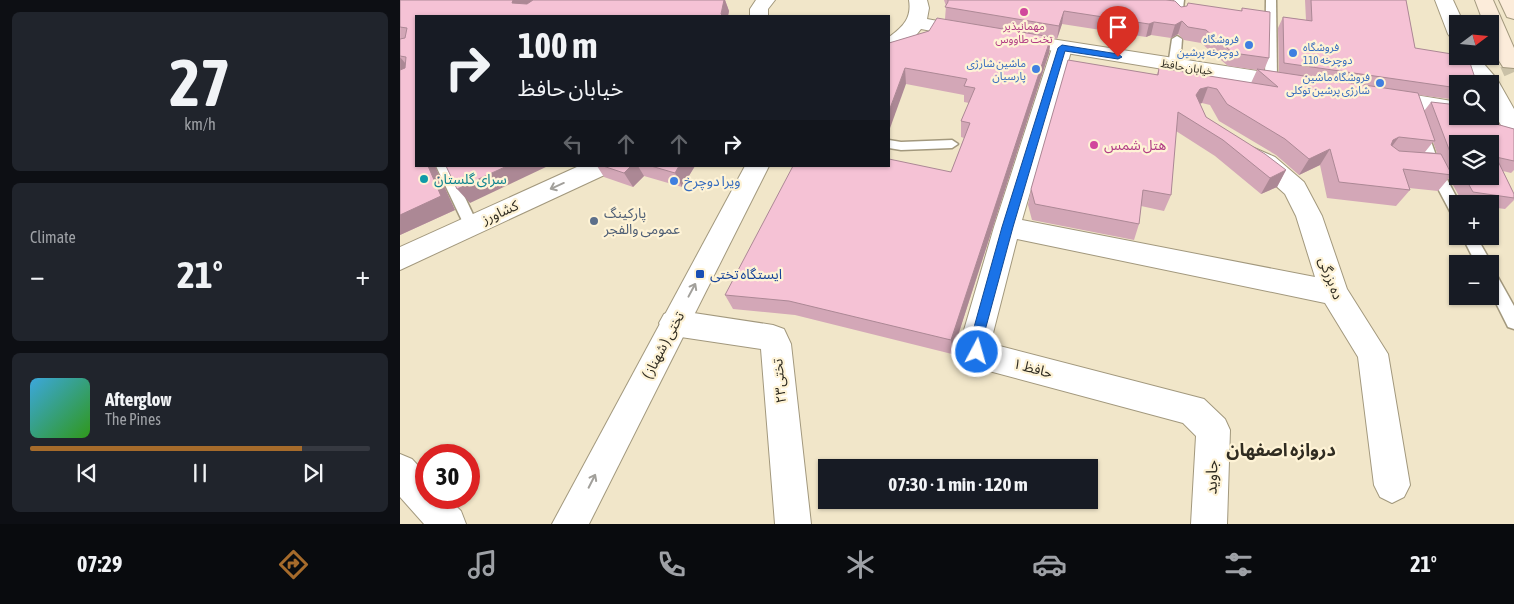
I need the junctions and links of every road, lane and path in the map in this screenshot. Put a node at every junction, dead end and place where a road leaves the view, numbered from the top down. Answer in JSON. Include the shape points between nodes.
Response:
{"nodes":[{"id":1,"x":766,"y":0,"type":"edge"},
{"id":2,"x":918,"y":0,"type":"edge"},
{"id":3,"x":1179,"y":0,"type":"edge"},
{"id":4,"x":1271,"y":0,"type":"edge"},
{"id":5,"x":1444,"y":0,"type":"edge"},
{"id":6,"x":1484,"y":0,"type":"edge"},
{"id":7,"x":1508,"y":0,"type":"edge"},
{"id":8,"x":1514,"y":13,"type":"edge"},
{"id":9,"x":759,"y":15,"type":"edge"},
{"id":10,"x":1178,"y":15,"type":"edge"},
{"id":11,"x":1450,"y":15,"type":"edge"},
{"id":12,"x":916,"y":23,"type":"junction"},
{"id":13,"x":1176,"y":39,"type":"edge"},
{"id":14,"x":890,"y":44,"type":"edge"},
{"id":15,"x":1062,"y":48,"type":"junction"},
{"id":16,"x":1510,"y":63,"type":"dead end"},
{"id":17,"x":1473,"y":65,"type":"edge"},
{"id":18,"x":1174,"y":66,"type":"junction"},
{"id":19,"x":1481,"y":75,"type":"edge"},
{"id":20,"x":1271,"y":80,"type":"junction"},
{"id":21,"x":1308,"y":86,"type":"edge"},
{"id":22,"x":1364,"y":94,"type":"edge"},
{"id":23,"x":1411,"y":101,"type":"junction"},
{"id":24,"x":1449,"y":107,"type":"edge"},
{"id":25,"x":1229,"y":142,"type":"edge"},
{"id":26,"x":890,"y":144,"type":"edge"},
{"id":27,"x":952,"y":144,"type":"dead end"},
{"id":28,"x":1414,"y":162,"type":"edge"},
{"id":29,"x":1432,"y":164,"type":"junction"},
{"id":30,"x":443,"y":167,"type":"edge"},
{"id":31,"x":600,"y":167,"type":"edge"},
{"id":32,"x":756,"y":167,"type":"edge"},
{"id":33,"x":1449,"y":196,"type":"edge"},
{"id":34,"x":471,"y":225,"type":"junction"},
{"id":35,"x":1007,"y":227,"type":"junction"},
{"id":36,"x":400,"y":259,"type":"edge"},
{"id":37,"x":1334,"y":293,"type":"junction"},
{"id":38,"x":1499,"y":293,"type":"edge"},
{"id":39,"x":1514,"y":322,"type":"edge"},
{"id":40,"x":674,"y":323,"type":"junction"},
{"id":41,"x":1213,"y":430,"type":"joint"},
{"id":42,"x":400,"y":471,"type":"edge"},
{"id":43,"x":1392,"y":485,"type":"dead end"},
{"id":44,"x":448,"y":524,"type":"edge"},
{"id":45,"x":570,"y":524,"type":"edge"},
{"id":46,"x":793,"y":524,"type":"edge"},
{"id":47,"x":1209,"y":524,"type":"edge"}],
"edges":[{"from":1,"to":9,"type":"street"},
{"from":2,"to":12,"type":"street","via":[[921,8]]},
{"from":3,"to":10,"type":"lane"},
{"from":4,"to":20,"type":"lane"},
{"from":5,"to":11,"type":"street"},
{"from":6,"to":16,"type":"main road"},
{"from":7,"to":8,"type":"main road"},
{"from":12,"to":14,"type":"street","via":[[903,38]]},
{"from":12,"to":15,"type":"street","name":"خیابان حافظ"},
{"from":13,"to":18,"type":"lane"},
{"from":15,"to":18,"type":"street","name":"خیابان حافظ"},
{"from":15,"to":35,"type":"street","name":"حافظ ۱"},
{"from":17,"to":19,"type":"street"},
{"from":18,"to":20,"type":"street","name":"خیابان حافظ"},
{"from":20,"to":21,"type":"street","name":"خیابان حافظ"},
{"from":22,"to":23,"type":"street"},
{"from":23,"to":24,"type":"street"},
{"from":23,"to":29,"type":"lane"},
{"from":25,"to":37,"type":"street","name":"ده بزرگی","via":[[1266,163],[1295,188],[1309,216]]},
{"from":26,"to":27,"type":"lane"},
{"from":28,"to":29,"type":"lane"},
{"from":29,"to":33,"type":"lane"},
{"from":30,"to":34,"type":"lane"},
{"from":31,"to":34,"type":"street","name":"کشاورز","one_way":true},
{"from":40,"to":32,"type":"street","name":"تختی ( شهناز )","one_way":true},
{"from":34,"to":36,"type":"street","name":"کشاورز"},
{"from":35,"to":37,"type":"street"},
{"from":35,"to":41,"type":"street","name":"حافظ ۱","via":[[977,338],[977,352],[1193,410]]},
{"from":37,"to":43,"type":"street","name":"ده بزرگی","via":[[1373,354]]},
{"from":38,"to":39,"type":"lane"},
{"from":45,"to":40,"type":"street","name":"تختی ( شهناز )","one_way":true},
{"from":40,"to":46,"type":"street","name":"تختی۲۳","via":[[773,338]]},
{"from":41,"to":47,"type":"street","name":"جاوید"},
{"from":42,"to":44,"type":"street"}]}
